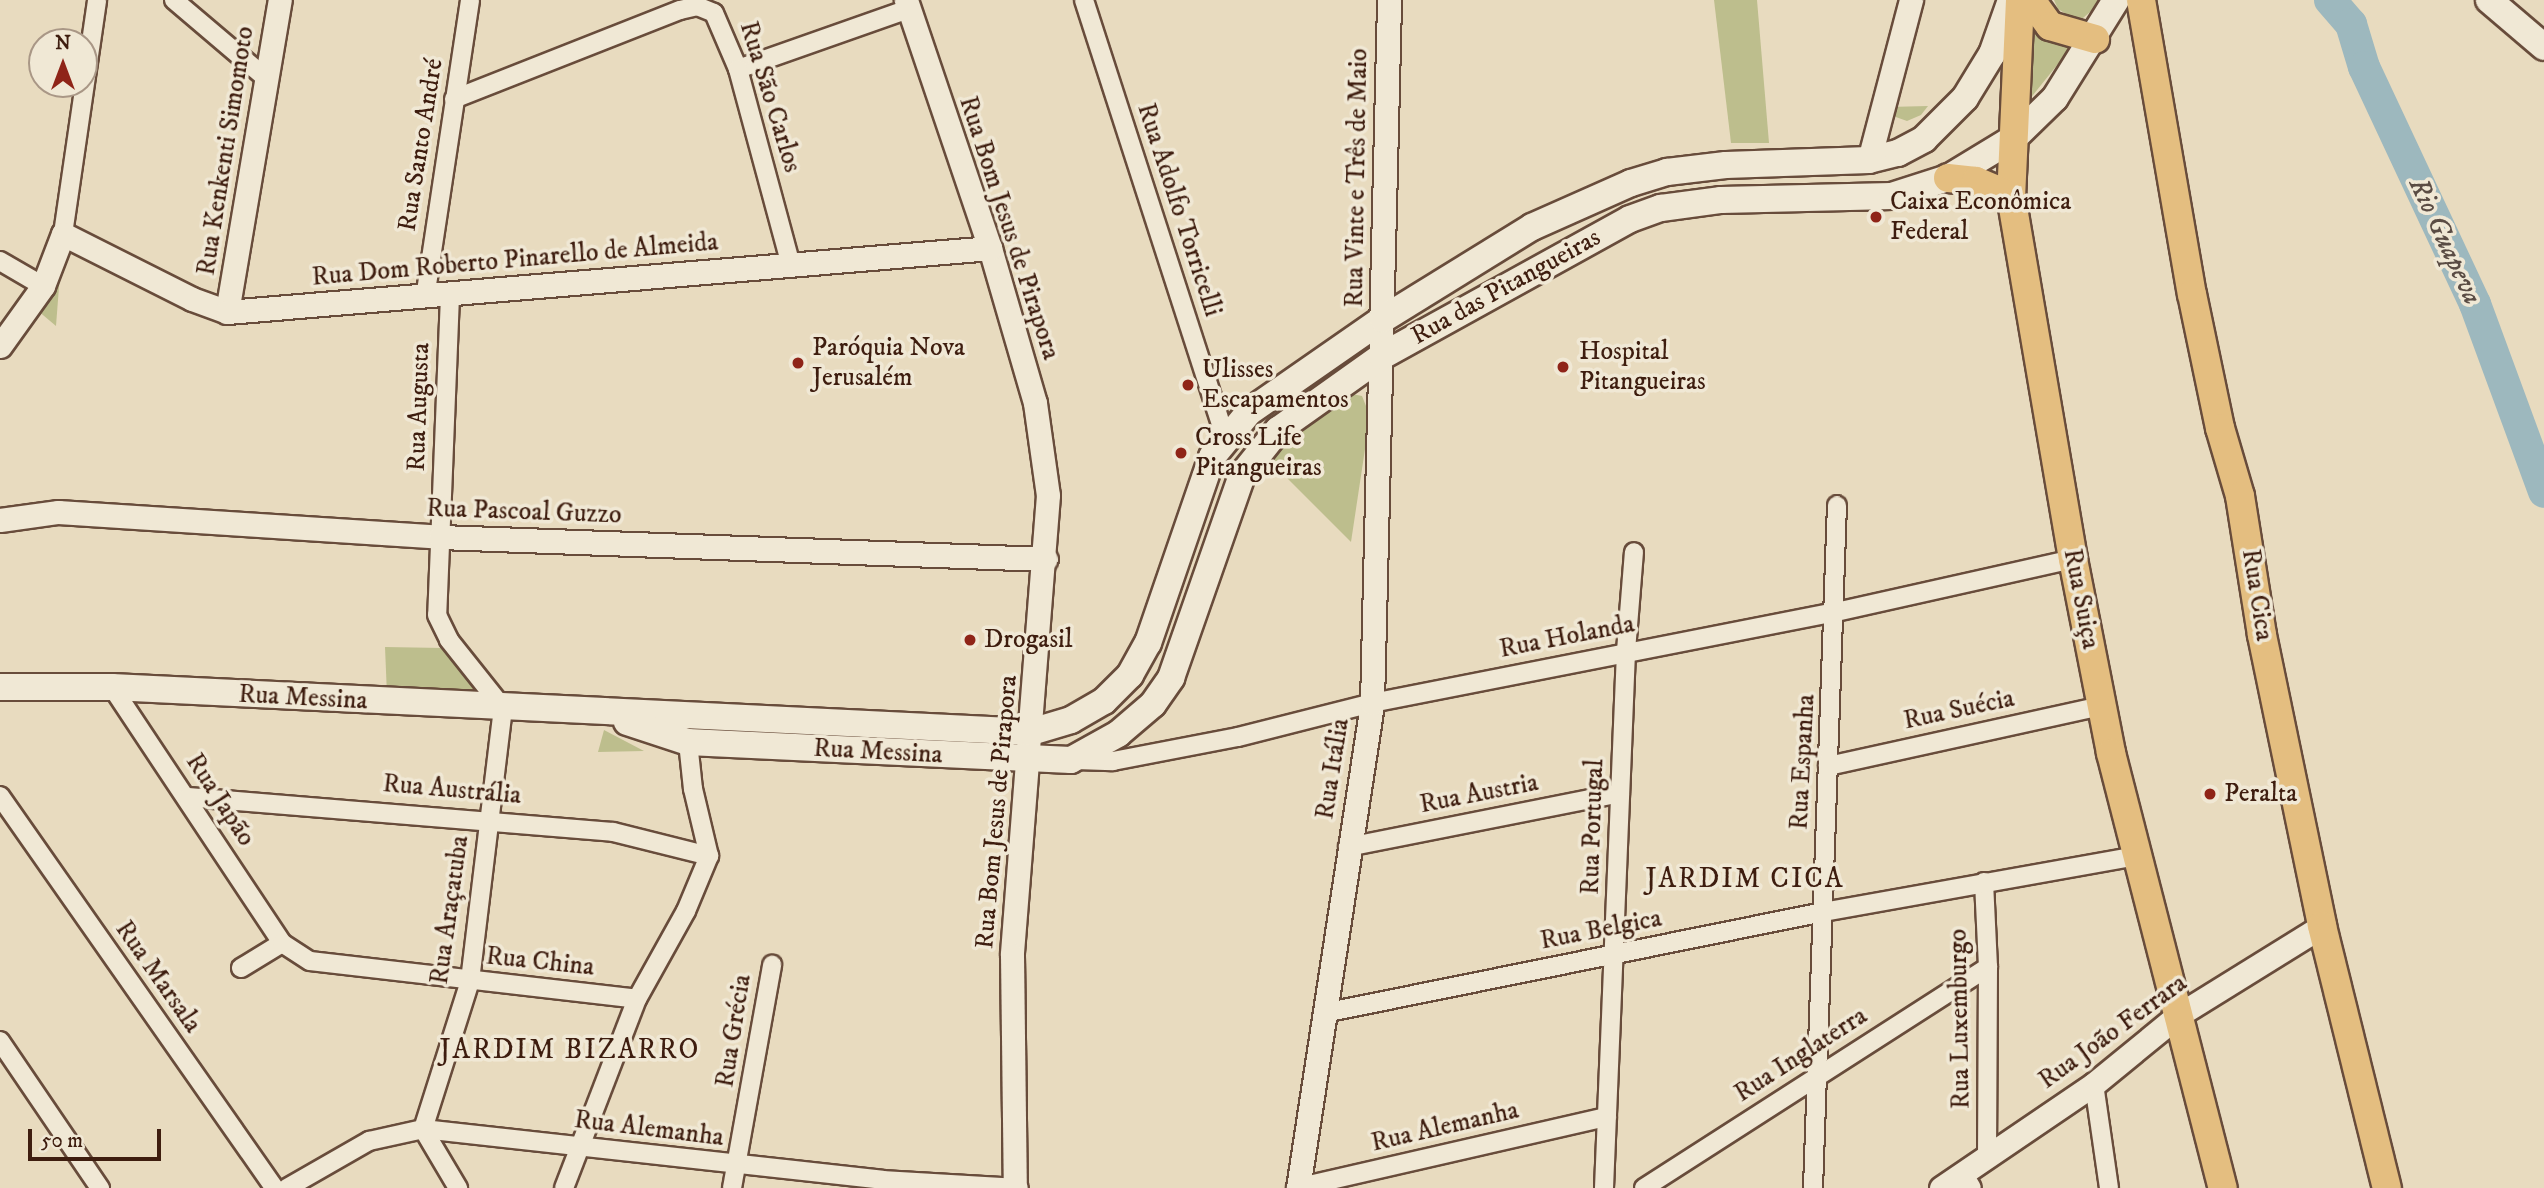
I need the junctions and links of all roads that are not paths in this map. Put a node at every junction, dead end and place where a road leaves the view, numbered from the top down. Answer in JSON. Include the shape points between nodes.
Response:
{"nodes":[{"id":1,"x":97,"y":0,"type":"edge"},
{"id":2,"x":174,"y":0,"type":"edge"},
{"id":3,"x":279,"y":0,"type":"edge"},
{"id":4,"x":470,"y":0,"type":"edge"},
{"id":5,"x":1084,"y":0,"type":"edge"},
{"id":6,"x":1389,"y":0,"type":"edge"},
{"id":7,"x":1911,"y":0,"type":"edge"},
{"id":8,"x":2011,"y":0,"type":"edge"},
{"id":9,"x":2020,"y":0,"type":"edge"},
{"id":10,"x":2031,"y":0,"type":"edge"},
{"id":11,"x":2116,"y":0,"type":"edge"},
{"id":12,"x":2141,"y":0,"type":"edge"},
{"id":13,"x":2494,"y":2,"type":"edge"},
{"id":14,"x":907,"y":4,"type":"edge"},
{"id":15,"x":2095,"y":39,"type":"junction"},
{"id":16,"x":2544,"y":47,"type":"edge"},
{"id":17,"x":738,"y":69,"type":"junction"},
{"id":18,"x":266,"y":78,"type":"junction"},
{"id":19,"x":454,"y":99,"type":"junction"},
{"id":20,"x":2014,"y":138,"type":"junction"},
{"id":21,"x":1870,"y":160,"type":"junction"},
{"id":22,"x":1948,"y":178,"type":"junction"},
{"id":23,"x":2011,"y":196,"type":"junction"},
{"id":24,"x":63,"y":234,"type":"junction"},
{"id":25,"x":990,"y":248,"type":"junction"},
{"id":26,"x":0,"y":261,"type":"edge"},
{"id":27,"x":791,"y":265,"type":"junction"},
{"id":28,"x":43,"y":286,"type":"junction"},
{"id":29,"x":450,"y":296,"type":"junction"},
{"id":30,"x":425,"y":298,"type":"junction"},
{"id":31,"x":227,"y":312,"type":"junction"},
{"id":32,"x":1382,"y":318,"type":"junction"},
{"id":33,"x":0,"y":346,"type":"edge"},
{"id":34,"x":1382,"y":356,"type":"junction"},
{"id":35,"x":1225,"y":436,"type":"junction"},
{"id":36,"x":1837,"y":505,"type":"dead end"},
{"id":37,"x":0,"y":520,"type":"edge"},
{"id":38,"x":440,"y":537,"type":"junction"},
{"id":39,"x":1634,"y":552,"type":"dead end"},
{"id":40,"x":1046,"y":559,"type":"junction"},
{"id":41,"x":2073,"y":559,"type":"junction"},
{"id":42,"x":1836,"y":612,"type":"junction"},
{"id":43,"x":1626,"y":651,"type":"junction"},
{"id":44,"x":0,"y":687,"type":"edge"},
{"id":45,"x":112,"y":687,"type":"junction"},
{"id":46,"x":1372,"y":703,"type":"junction"},
{"id":47,"x":2102,"y":706,"type":"junction"},
{"id":48,"x":503,"y":708,"type":"junction"},
{"id":49,"x":605,"y":715,"type":"junction"},
{"id":50,"x":1031,"y":732,"type":"junction"},
{"id":51,"x":688,"y":741,"type":"junction"},
{"id":52,"x":1071,"y":760,"type":"junction"},
{"id":53,"x":1029,"y":761,"type":"junction"},
{"id":54,"x":1828,"y":766,"type":"junction"},
{"id":55,"x":1620,"y":793,"type":"junction"},
{"id":56,"x":0,"y":796,"type":"edge"},
{"id":57,"x":188,"y":797,"type":"junction"},
{"id":58,"x":489,"y":818,"type":"junction"},
{"id":59,"x":1348,"y":847,"type":"junction"},
{"id":60,"x":709,"y":856,"type":"junction"},
{"id":61,"x":2137,"y":856,"type":"junction"},
{"id":62,"x":1984,"y":882,"type":"junction"},
{"id":63,"x":1823,"y":912,"type":"junction"},
{"id":64,"x":2322,"y":926,"type":"junction"},
{"id":65,"x":282,"y":943,"type":"junction"},
{"id":66,"x":1614,"y":954,"type":"junction"},
{"id":67,"x":772,"y":964,"type":"dead end"},
{"id":68,"x":1988,"y":967,"type":"junction"},
{"id":69,"x":241,"y":968,"type":"dead end"},
{"id":70,"x":471,"y":981,"type":"junction"},
{"id":71,"x":637,"y":999,"type":"junction"},
{"id":72,"x":1324,"y":1013,"type":"junction"},
{"id":73,"x":2177,"y":1016,"type":"junction"},
{"id":74,"x":0,"y":1041,"type":"edge"},
{"id":75,"x":1815,"y":1076,"type":"junction"},
{"id":76,"x":2094,"y":1084,"type":"junction"},
{"id":77,"x":1607,"y":1117,"type":"junction"},
{"id":78,"x":423,"y":1129,"type":"junction"},
{"id":79,"x":580,"y":1147,"type":"junction"},
{"id":80,"x":1987,"y":1156,"type":"junction"},
{"id":81,"x":739,"y":1166,"type":"junction"},
{"id":82,"x":1968,"y":1181,"type":"edge"},
{"id":83,"x":880,"y":1184,"type":"edge"},
{"id":84,"x":100,"y":1188,"type":"edge"},
{"id":85,"x":274,"y":1188,"type":"edge"},
{"id":86,"x":287,"y":1188,"type":"edge"},
{"id":87,"x":458,"y":1188,"type":"edge"},
{"id":88,"x":564,"y":1188,"type":"edge"},
{"id":89,"x":732,"y":1188,"type":"edge"},
{"id":90,"x":1016,"y":1188,"type":"edge"},
{"id":91,"x":1297,"y":1188,"type":"edge"},
{"id":92,"x":1604,"y":1188,"type":"edge"},
{"id":93,"x":1644,"y":1188,"type":"edge"},
{"id":94,"x":1813,"y":1188,"type":"edge"},
{"id":95,"x":1941,"y":1188,"type":"edge"},
{"id":96,"x":2109,"y":1188,"type":"edge"},
{"id":97,"x":2223,"y":1188,"type":"edge"},
{"id":98,"x":2387,"y":1188,"type":"edge"}],
"edges":[{"from":1,"to":24,"type":"street"},
{"from":2,"to":18,"type":"street"},
{"from":3,"to":18,"type":"street","name":"Rua Kenkenti Simomoto"},
{"from":4,"to":19,"type":"street","name":"Rua Santo André"},
{"from":5,"to":35,"type":"street","name":"Rua Adolfo Torricelli"},
{"from":6,"to":32,"type":"street","name":"Rua Vinte e Três de Maio"},
{"from":7,"to":21,"type":"street"},
{"from":8,"to":21,"type":"main road","name":"Rua das Pitangueiras","via":[[1992,54],[1965,98],[1924,139],[1898,153]]},
{"from":9,"to":20,"type":"main road","name":"Rua Suiça"},
{"from":10,"to":15,"type":"main road","via":[[2050,26]]},
{"from":11,"to":15,"type":"main road","name":"Rua das Pitangueiras"},
{"from":12,"to":64,"type":"main road","name":"Rua Cica","via":[[2195,308],[2220,428],[2240,496],[2262,635]]},
{"from":13,"to":16,"type":"main road"},
{"from":14,"to":17,"type":"street"},
{"from":14,"to":25,"type":"street","name":"Rua Bom Jesus de Pirapora"},
{"from":15,"to":20,"type":"main road","name":"Rua das Pitangueiras","via":[[2055,98]]},
{"from":17,"to":19,"type":"street","name":"Rua São Carlos","via":[[719,21],[697,6]]},
{"from":17,"to":27,"type":"street","name":"Rua São Carlos"},
{"from":18,"to":31,"type":"street","name":"Rua Kenkenti Simomoto"},
{"from":19,"to":30,"type":"street","name":"Rua Santo André"},
{"from":20,"to":22,"type":"main road","name":"Rua das Pitangueiras"},
{"from":20,"to":23,"type":"main road","name":"Rua Suiça"},
{"from":21,"to":32,"type":"main road","name":"Rua das Pitangueiras","via":[[1726,165],[1667,172],[1631,183],[1532,227]]},
{"from":22,"to":23,"type":"main road","via":[[1976,181]]},
{"from":22,"to":34,"type":"main road","name":"Rua das Pitangueiras","via":[[1892,196],[1721,200],[1661,208],[1598,235]]},
{"from":23,"to":41,"type":"main road","name":"Rua Suiça"},
{"from":24,"to":28,"type":"street"},
{"from":24,"to":31,"type":"street","name":"Rua Dom Roberto Pinarello de Almeida"},
{"from":25,"to":27,"type":"street","name":"Rua Dom Roberto Pinarello de Almeida"},
{"from":25,"to":40,"type":"street","name":"Rua Bom Jesus de Pirapora","via":[[1044,445]]},
{"from":26,"to":28,"type":"street"},
{"from":27,"to":29,"type":"street","name":"Rua Dom Roberto Pinarello de Almeida"},
{"from":28,"to":33,"type":"street"},
{"from":29,"to":30,"type":"street","name":"Rua Dom Roberto Pinarello de Almeida"},
{"from":29,"to":38,"type":"street","name":"Rua Augusta"},
{"from":30,"to":31,"type":"street","name":"Rua Dom Roberto Pinarello de Almeida"},
{"from":32,"to":34,"type":"street","name":"Rua Vinte e Três de Maio"},
{"from":32,"to":35,"type":"main road","name":"Rua das Pitangueiras","via":[[1249,412]]},
{"from":34,"to":46,"type":"street","name":"Rua Itália"},
{"from":34,"to":52,"type":"main road","name":"Rua das Pitangueiras","via":[[1278,430],[1242,475],[1171,678],[1153,704],[1118,734]]},
{"from":35,"to":50,"type":"main road","name":"Rua das Pitangueiras","via":[[1212,457],[1147,643],[1130,675],[1104,701],[1071,720]]},
{"from":36,"to":42,"type":"street","name":"Rua Espanha"},
{"from":37,"to":38,"type":"street","name":"Rua Pascoal Guzzo","via":[[58,512]]},
{"from":38,"to":40,"type":"street","name":"Rua Pascoal Guzzo"},
{"from":38,"to":48,"type":"street","name":"Rua Augusta","via":[[441,628]]},
{"from":39,"to":43,"type":"street","name":"Rua Portugal"},
{"from":40,"to":50,"type":"street","name":"Rua Bom Jesus de Pirapora"},
{"from":41,"to":42,"type":"street","name":"Rua Holanda"},
{"from":41,"to":47,"type":"main road","name":"Rua Suiça"},
{"from":42,"to":43,"type":"street","name":"Rua Holanda"},
{"from":42,"to":54,"type":"street","name":"Rua Espanha"},
{"from":43,"to":46,"type":"street","name":"Rua Holanda"},
{"from":43,"to":55,"type":"street","name":"Rua Portugal"},
{"from":44,"to":45,"type":"main road","name":"Rua Messina"},
{"from":45,"to":48,"type":"main road","name":"Rua Messina"},
{"from":45,"to":57,"type":"street","name":"Rua Japão"},
{"from":46,"to":52,"type":"street","name":"Rua Holanda","via":[[1188,747],[1113,761]]},
{"from":46,"to":59,"type":"street","name":"Rua Itália"},
{"from":47,"to":54,"type":"street","name":"Rua Suécia"},
{"from":47,"to":61,"type":"main road","name":"Rua Suiça"},
{"from":48,"to":49,"type":"main road","name":"Rua Messina"},
{"from":48,"to":58,"type":"street","name":"Rua Araçatuba"},
{"from":49,"to":50,"type":"main road","name":"Rua Messina"},
{"from":49,"to":51,"type":"main road","name":"Rua Messina"},
{"from":50,"to":53,"type":"street","name":"Rua Bom Jesus de Pirapora"},
{"from":51,"to":53,"type":"main road","name":"Rua Messina"},
{"from":51,"to":60,"type":"street","via":[[692,789]]},
{"from":52,"to":53,"type":"main road","name":"Rua das Pitangueiras"},
{"from":53,"to":90,"type":"street","name":"Rua Bom Jesus de Pirapora","via":[[1012,955]]},
{"from":54,"to":63,"type":"street","name":"Rua Espanha"},
{"from":55,"to":59,"type":"street","name":"Rua Austria"},
{"from":55,"to":66,"type":"street","name":"Rua Portugal"},
{"from":56,"to":85,"type":"street","name":"Rua Marsala"},
{"from":57,"to":58,"type":"street","name":"Rua Austrália"},
{"from":57,"to":65,"type":"street","name":"Rua Japão"},
{"from":58,"to":60,"type":"street","name":"Rua Austrália","via":[[613,832]]},
{"from":58,"to":70,"type":"street","name":"Rua Araçatuba"},
{"from":59,"to":72,"type":"street","name":"Rua Itália"},
{"from":60,"to":71,"type":"street","via":[[686,911]]},
{"from":61,"to":62,"type":"street","name":"Rua Belgica"},
{"from":61,"to":73,"type":"main road","name":"Rua Suiça"},
{"from":62,"to":63,"type":"street","name":"Rua Belgica"},
{"from":62,"to":68,"type":"street","name":"Rua Luxemburgo"},
{"from":63,"to":66,"type":"street","name":"Rua Belgica"},
{"from":63,"to":75,"type":"street","name":"Rua Espanha"},
{"from":64,"to":73,"type":"street","name":"Rua João Ferrara"},
{"from":64,"to":98,"type":"main road","name":"Rua Cica"},
{"from":65,"to":69,"type":"street"},
{"from":65,"to":70,"type":"street","name":"Rua China","via":[[310,961]]},
{"from":66,"to":72,"type":"street","name":"Rua Belgica"},
{"from":66,"to":77,"type":"street","name":"Rua Portugal"},
{"from":67,"to":81,"type":"street","name":"Rua Grécia"},
{"from":68,"to":75,"type":"street","name":"Rua Inglaterra"},
{"from":68,"to":80,"type":"street","name":"Rua Luxemburgo"},
{"from":70,"to":71,"type":"street","name":"Rua China"},
{"from":70,"to":78,"type":"street","name":"Rua Araçatuba"},
{"from":71,"to":79,"type":"street"},
{"from":72,"to":91,"type":"street","name":"Rua Itália"},
{"from":73,"to":76,"type":"street","name":"Rua João Ferrara"},
{"from":73,"to":97,"type":"main road","name":"Rua Suiça"},
{"from":74,"to":84,"type":"street"},
{"from":75,"to":93,"type":"street","name":"Rua Inglaterra"},
{"from":75,"to":94,"type":"street","name":"Rua Espanha"},
{"from":76,"to":80,"type":"street","name":"Rua João Ferrara"},
{"from":76,"to":96,"type":"street"},
{"from":77,"to":91,"type":"street","name":"Rua Alemanha"},
{"from":77,"to":92,"type":"street","name":"Rua Portugal"},
{"from":78,"to":79,"type":"street","name":"Rua Alemanha"},
{"from":78,"to":86,"type":"street","name":"Rua Alemanha","via":[[369,1141]]},
{"from":78,"to":87,"type":"street"},
{"from":79,"to":81,"type":"street","name":"Rua Alemanha"},
{"from":79,"to":88,"type":"street"},
{"from":80,"to":82,"type":"street","name":"Rua João Ferrara"},
{"from":81,"to":83,"type":"street","name":"Rua Alemanha"},
{"from":81,"to":89,"type":"street","name":"Rua Grécia"},
{"from":82,"to":95,"type":"street","name":"Rua João Ferrara"},
{"from":83,"to":90,"type":"street","name":"Rua Alemanha"}]}
